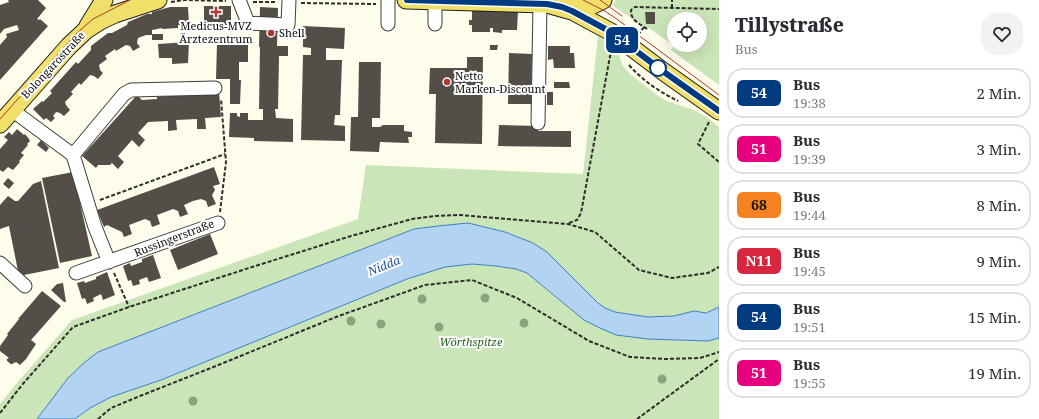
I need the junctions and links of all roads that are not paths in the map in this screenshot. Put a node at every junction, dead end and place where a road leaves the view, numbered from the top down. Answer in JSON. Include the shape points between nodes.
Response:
{"nodes":[{"id":1,"x":104,"y":0,"type":"edge"},
{"id":2,"x":155,"y":0,"type":"edge"},
{"id":3,"x":239,"y":0,"type":"edge"},
{"id":4,"x":289,"y":0,"type":"edge"},
{"id":5,"x":388,"y":0,"type":"edge"},
{"id":6,"x":406,"y":0,"type":"edge"},
{"id":7,"x":435,"y":1,"type":"edge"},
{"id":8,"x":591,"y":2,"type":"edge"},
{"id":9,"x":544,"y":4,"type":"junction"},
{"id":10,"x":388,"y":24,"type":"dead end"},
{"id":11,"x":435,"y":24,"type":"dead end"},
{"id":12,"x":86,"y":30,"type":"junction"},
{"id":13,"x":612,"y":38,"type":"junction"},
{"id":14,"x":215,"y":88,"type":"road end"},
{"id":15,"x":12,"y":110,"type":"junction"},
{"id":16,"x":717,"y":110,"type":"edge"},
{"id":17,"x":538,"y":123,"type":"dead end"},
{"id":18,"x":0,"y":124,"type":"edge"},
{"id":19,"x":73,"y":156,"type":"junction"},
{"id":20,"x":218,"y":223,"type":"road end"},
{"id":21,"x":109,"y":262,"type":"junction"},
{"id":22,"x":0,"y":263,"type":"edge"},
{"id":23,"x":76,"y":272,"type":"dead end"},
{"id":24,"x":25,"y":286,"type":"dead end"}],
"edges":[{"from":1,"to":12,"type":"main road"},
{"from":2,"to":12,"type":"main road","name":"Bolongarostraße","via":[[100,20]]},
{"from":3,"to":4,"type":"street","via":[[248,23],[288,24]]},
{"from":5,"to":10,"type":"street"},
{"from":6,"to":7,"type":"main road"},
{"from":7,"to":9,"type":"main road"},
{"from":7,"to":11,"type":"street"},
{"from":8,"to":9,"type":"main road","via":[[578,7]]},
{"from":8,"to":13,"type":"main road"},
{"from":9,"to":13,"type":"main road","via":[[572,11]]},
{"from":9,"to":17,"type":"street"},
{"from":12,"to":15,"type":"main road","name":"Bolongarostraße"},
{"from":13,"to":16,"type":"main road"},
{"from":14,"to":19,"type":"street","via":[[131,90],[124,94]]},
{"from":15,"to":18,"type":"main road","name":"Bolongarostraße"},
{"from":15,"to":19,"type":"street"},
{"from":19,"to":21,"type":"street","via":[[95,227]]},
{"from":20,"to":21,"type":"street","name":"Russingerstraße"},
{"from":21,"to":23,"type":"street","name":"Russingerstraße"},
{"from":22,"to":24,"type":"street"}]}
